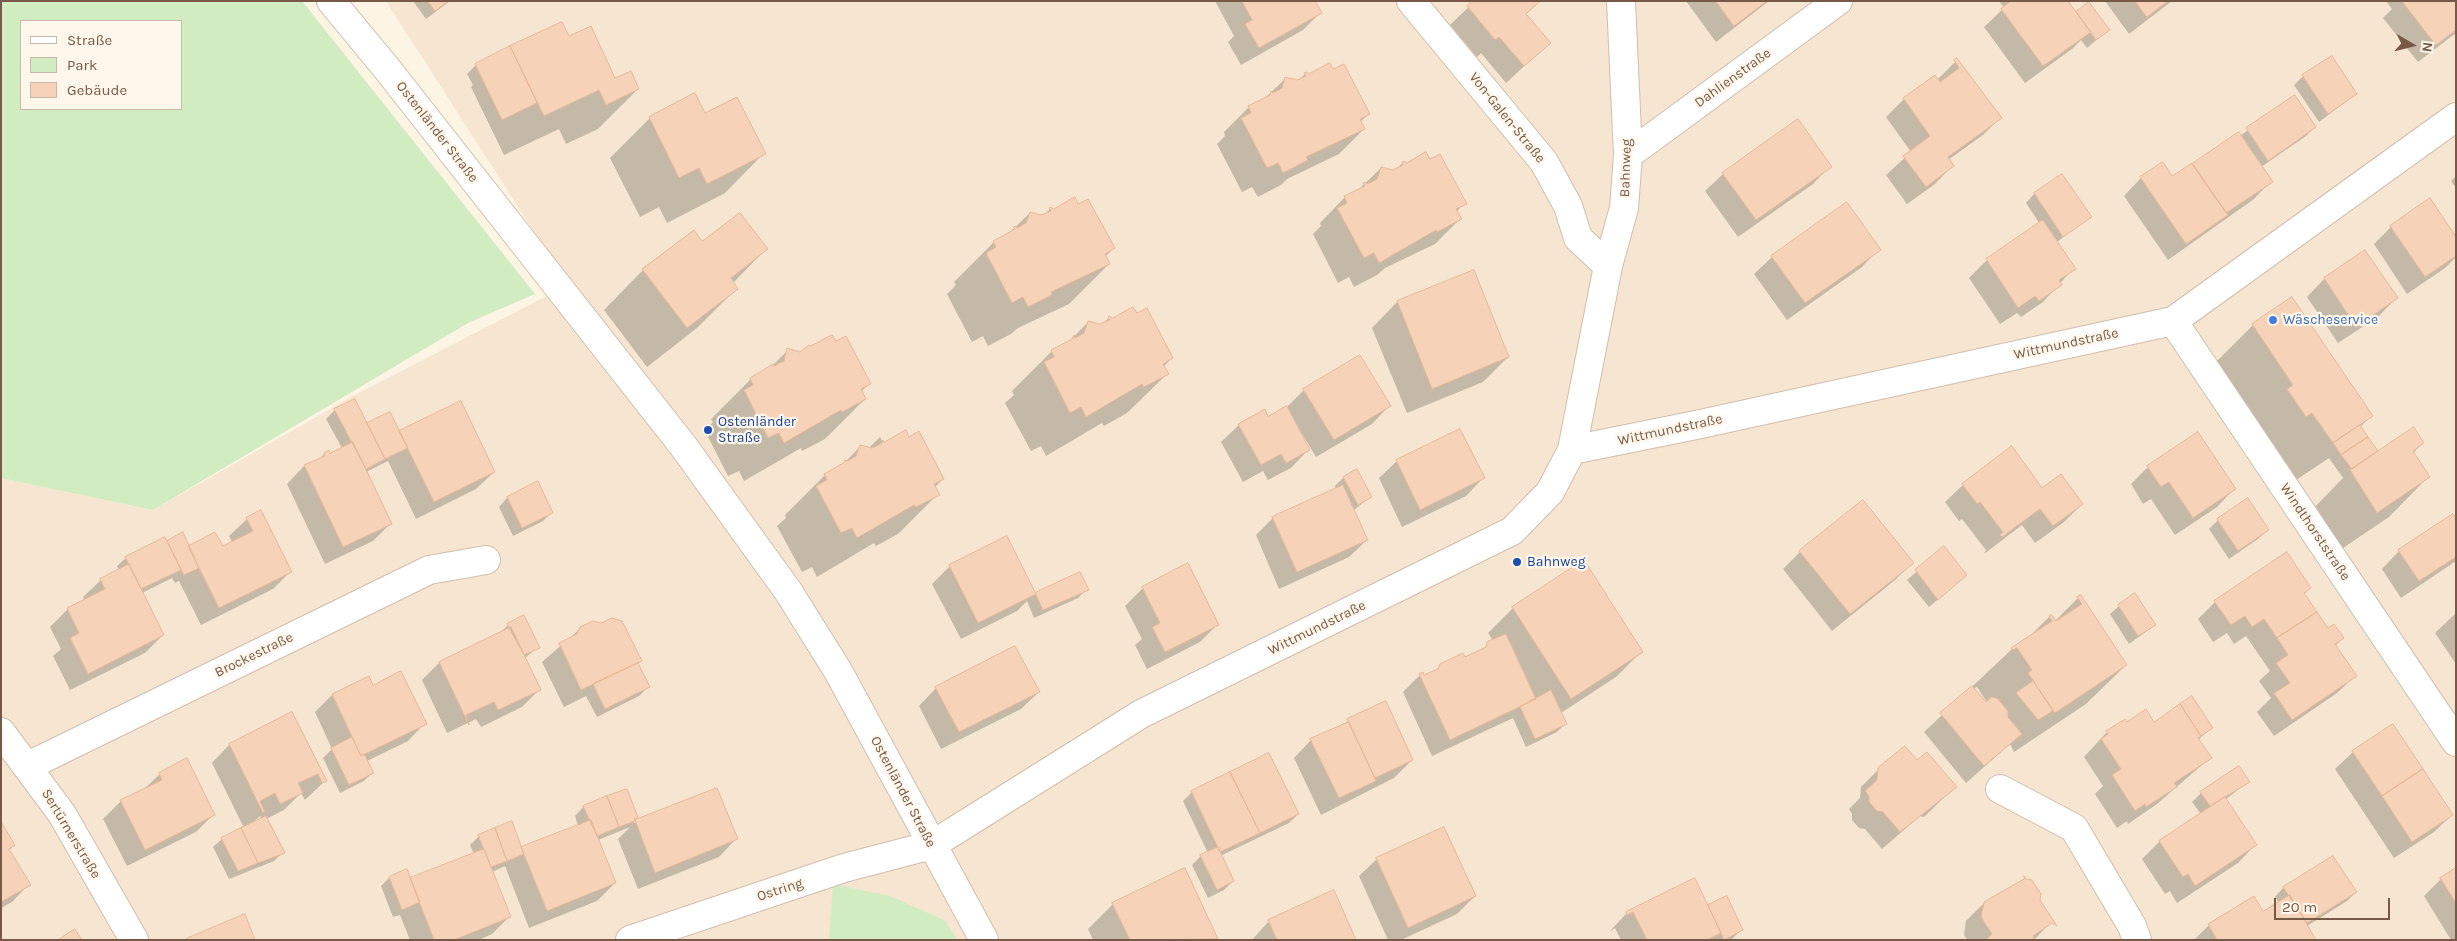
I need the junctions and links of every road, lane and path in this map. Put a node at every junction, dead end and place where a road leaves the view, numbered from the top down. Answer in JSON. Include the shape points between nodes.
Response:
{"nodes":[{"id":1,"x":331,"y":1,"type":"edge"},
{"id":2,"x":1411,"y":1,"type":"edge"},
{"id":3,"x":1621,"y":1,"type":"edge"},
{"id":4,"x":1838,"y":1,"type":"edge"},
{"id":5,"x":2456,"y":117,"type":"edge"},
{"id":6,"x":1628,"y":155,"type":"junction"},
{"id":7,"x":1608,"y":266,"type":"junction"},
{"id":8,"x":2174,"y":321,"type":"junction"},
{"id":9,"x":1572,"y":450,"type":"junction"},
{"id":10,"x":486,"y":560,"type":"dead end"},
{"id":11,"x":1,"y":732,"type":"edge"},
{"id":12,"x":2456,"y":742,"type":"edge"},
{"id":13,"x":28,"y":766,"type":"junction"},
{"id":14,"x":2000,"y":789,"type":"dead end"},
{"id":15,"x":932,"y":845,"type":"junction"},
{"id":16,"x":134,"y":940,"type":"edge"},
{"id":17,"x":630,"y":940,"type":"edge"},
{"id":18,"x":984,"y":940,"type":"edge"},
{"id":19,"x":2137,"y":940,"type":"edge"}],
"edges":[{"from":1,"to":15,"type":"street","name":"Ostenländer Straße","via":[[684,447],[788,592],[838,671]]},
{"from":2,"to":7,"type":"street","name":"Von-Galen-Straße","via":[[1544,162],[1568,206],[1578,238]]},
{"from":3,"to":6,"type":"street","name":"Bahnweg"},
{"from":4,"to":6,"type":"street","name":"Dahlienstraße"},
{"from":5,"to":8,"type":"street","name":"Wittmundstraße"},
{"from":6,"to":7,"type":"street","name":"Bahnweg","via":[[1624,208]]},
{"from":7,"to":9,"type":"street","name":"Bahnweg"},
{"from":8,"to":9,"type":"street","name":"Wittmundstraße"},
{"from":8,"to":12,"type":"street","name":"Windthorststraße"},
{"from":9,"to":15,"type":"street","name":"Wittmundstraße","via":[[1550,492],[1512,531],[1141,714]]},
{"from":10,"to":13,"type":"street","name":"Brockestraße","via":[[429,570]]},
{"from":11,"to":13,"type":"street","name":"Sertürnerstraße"},
{"from":13,"to":16,"type":"street","name":"Sertürnerstraße","via":[[62,814]]},
{"from":14,"to":19,"type":"street","via":[[2074,828],[2132,926]]},
{"from":15,"to":17,"type":"street","name":"Ostring","via":[[844,868]]},
{"from":15,"to":18,"type":"street","name":"Ostenländer Straße"}]}
